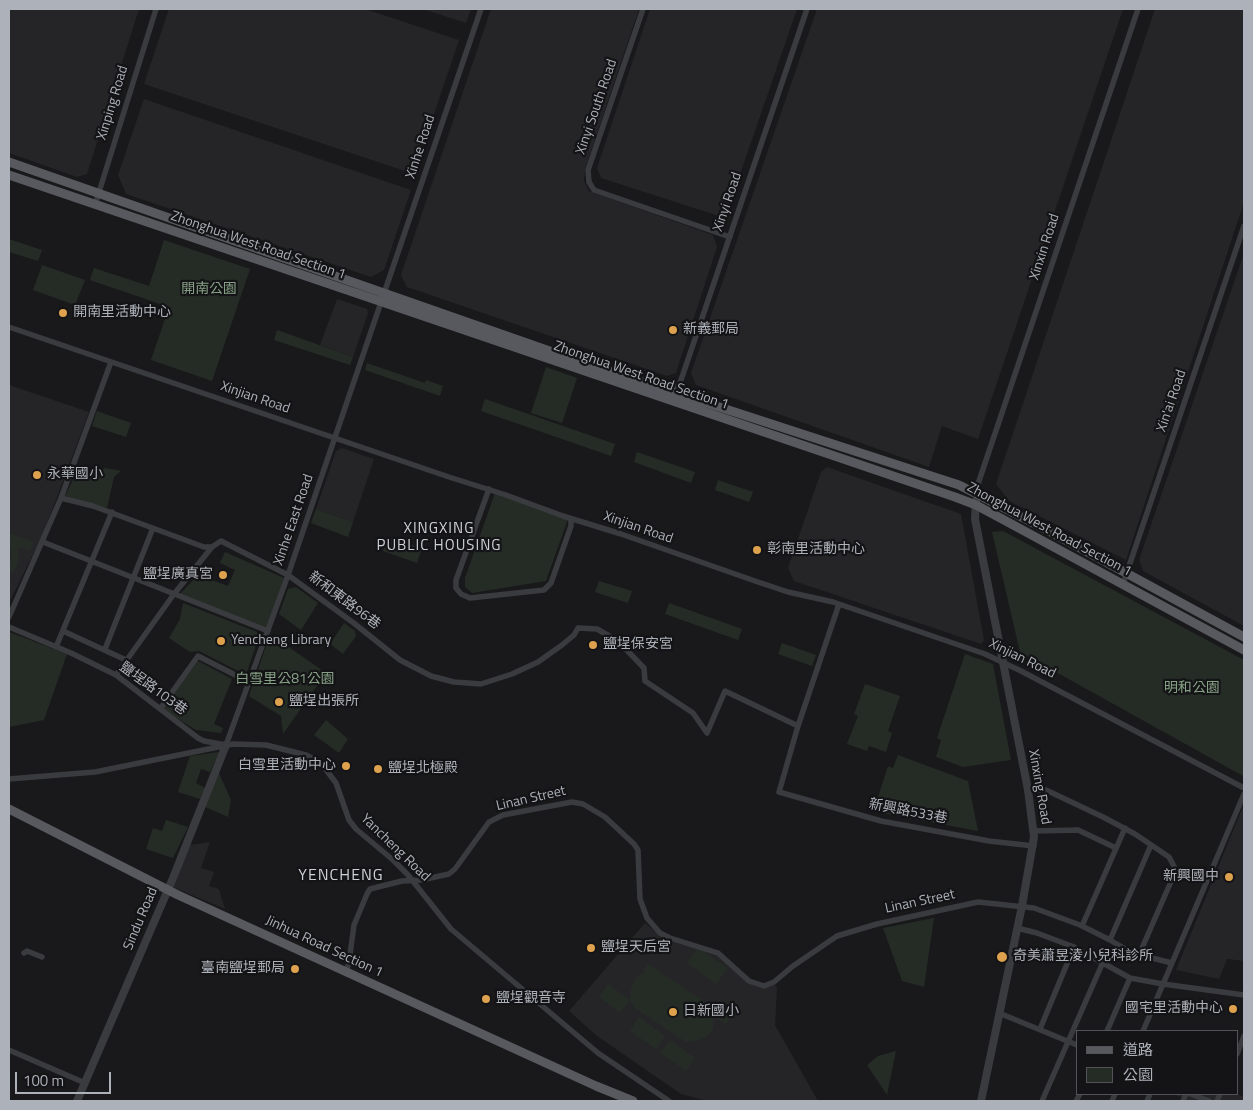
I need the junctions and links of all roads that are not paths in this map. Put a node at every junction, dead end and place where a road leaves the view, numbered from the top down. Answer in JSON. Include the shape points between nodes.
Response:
{"nodes":[{"id":1,"x":156,"y":9,"type":"edge"},
{"id":2,"x":481,"y":9,"type":"edge"},
{"id":3,"x":643,"y":9,"type":"edge"},
{"id":4,"x":807,"y":9,"type":"edge"},
{"id":5,"x":1138,"y":9,"type":"edge"},
{"id":6,"x":9,"y":162,"type":"edge"},
{"id":7,"x":9,"y":175,"type":"edge"},
{"id":8,"x":98,"y":193,"type":"junction"},
{"id":9,"x":95,"y":205,"type":"junction"},
{"id":10,"x":1244,"y":226,"type":"edge"},
{"id":11,"x":730,"y":237,"type":"junction"},
{"id":12,"x":383,"y":298,"type":"junction"},
{"id":13,"x":9,"y":328,"type":"edge"},
{"id":14,"x":111,"y":362,"type":"junction"},
{"id":15,"x":674,"y":392,"type":"junction"},
{"id":16,"x":666,"y":399,"type":"junction"},
{"id":17,"x":336,"y":438,"type":"junction"},
{"id":18,"x":488,"y":488,"type":"junction"},
{"id":19,"x":977,"y":494,"type":"junction"},
{"id":20,"x":61,"y":498,"type":"junction"},
{"id":21,"x":976,"y":505,"type":"junction"},
{"id":22,"x":112,"y":512,"type":"junction"},
{"id":23,"x":571,"y":519,"type":"junction"},
{"id":24,"x":153,"y":528,"type":"junction"},
{"id":25,"x":43,"y":542,"type":"junction"},
{"id":26,"x":212,"y":547,"type":"junction"},
{"id":27,"x":91,"y":561,"type":"junction"},
{"id":28,"x":1127,"y":574,"type":"junction"},
{"id":29,"x":288,"y":576,"type":"junction"},
{"id":30,"x":133,"y":578,"type":"junction"},
{"id":31,"x":1123,"y":584,"type":"junction"},
{"id":32,"x":174,"y":594,"type":"junction"},
{"id":33,"x":839,"y":604,"type":"junction"},
{"id":34,"x":9,"y":617,"type":"edge"},
{"id":35,"x":9,"y":627,"type":"edge"},
{"id":36,"x":63,"y":631,"type":"junction"},
{"id":37,"x":268,"y":631,"type":"junction"},
{"id":38,"x":1244,"y":637,"type":"edge"},
{"id":39,"x":56,"y":647,"type":"junction"},
{"id":40,"x":105,"y":649,"type":"junction"},
{"id":41,"x":1244,"y":650,"type":"edge"},
{"id":42,"x":126,"y":660,"type":"junction"},
{"id":43,"x":1003,"y":663,"type":"junction"},
{"id":44,"x":116,"y":675,"type":"junction"},
{"id":45,"x":249,"y":682,"type":"junction"},
{"id":46,"x":160,"y":709,"type":"junction"},
{"id":47,"x":798,"y":726,"type":"junction"},
{"id":48,"x":226,"y":745,"type":"junction"},
{"id":49,"x":9,"y":780,"type":"edge"},
{"id":50,"x":1244,"y":788,"type":"edge"},
{"id":51,"x":1028,"y":790,"type":"junction"},
{"id":52,"x":1244,"y":794,"type":"edge"},
{"id":53,"x":9,"y":809,"type":"edge"},
{"id":54,"x":1125,"y":828,"type":"junction"},
{"id":55,"x":1034,"y":831,"type":"junction"},
{"id":56,"x":1151,"y":844,"type":"junction"},
{"id":57,"x":1034,"y":846,"type":"junction"},
{"id":58,"x":1116,"y":848,"type":"junction"},
{"id":59,"x":413,"y":881,"type":"junction"},
{"id":60,"x":167,"y":890,"type":"junction"},
{"id":61,"x":1022,"y":906,"type":"junction"},
{"id":62,"x":1082,"y":926,"type":"junction"},
{"id":63,"x":1017,"y":928,"type":"junction"},
{"id":64,"x":1110,"y":940,"type":"junction"},
{"id":65,"x":1074,"y":948,"type":"junction"},
{"id":66,"x":24,"y":953,"type":"dead end"},
{"id":67,"x":1139,"y":955,"type":"junction"},
{"id":68,"x":42,"y":957,"type":"dead end"},
{"id":69,"x":1103,"y":962,"type":"junction"},
{"id":70,"x":1172,"y":962,"type":"junction"},
{"id":71,"x":346,"y":972,"type":"junction"},
{"id":72,"x":1130,"y":978,"type":"junction"},
{"id":73,"x":1163,"y":984,"type":"junction"},
{"id":74,"x":1244,"y":995,"type":"edge"},
{"id":75,"x":999,"y":1013,"type":"junction"},
{"id":76,"x":1040,"y":1029,"type":"junction"},
{"id":77,"x":1107,"y":1030,"type":"edge"},
{"id":78,"x":1143,"y":1030,"type":"edge"},
{"id":79,"x":1244,"y":1036,"type":"edge"},
{"id":80,"x":1069,"y":1041,"type":"junction"},
{"id":81,"x":1076,"y":1044,"type":"edge"},
{"id":82,"x":9,"y":1050,"type":"edge"},
{"id":83,"x":1238,"y":1051,"type":"edge"},
{"id":84,"x":85,"y":1083,"type":"junction"},
{"id":85,"x":1193,"y":1095,"type":"edge"},
{"id":86,"x":77,"y":1101,"type":"edge"},
{"id":87,"x":632,"y":1101,"type":"edge"},
{"id":88,"x":669,"y":1101,"type":"edge"},
{"id":89,"x":981,"y":1101,"type":"edge"},
{"id":90,"x":1042,"y":1101,"type":"edge"},
{"id":91,"x":1208,"y":1101,"type":"edge"}],
"edges":[{"from":1,"to":8,"type":"street","name":"Xinping Road"},
{"from":2,"to":12,"type":"street","name":"Xinhe Road"},
{"from":3,"to":11,"type":"street","name":"Xinyi South Road","via":[[588,170],[589,182],[594,190]]},
{"from":4,"to":11,"type":"street","name":"Xinyi Road"},
{"from":5,"to":19,"type":"street","name":"Xinxin Road"},
{"from":6,"to":8,"type":"main road","name":"Zhonghua West Road Section 1"},
{"from":7,"to":9,"type":"main road","name":"Zhonghua West Road Section 1"},
{"from":8,"to":9,"type":"street","name":"Xinping Road"},
{"from":8,"to":12,"type":"main road","name":"Zhonghua West Road Section 1"},
{"from":9,"to":12,"type":"main road","name":"Zhonghua West Road Section 1"},
{"from":10,"to":28,"type":"street","name":"Xin'ai Road"},
{"from":11,"to":15,"type":"street","name":"Xinyi Road"},
{"from":12,"to":15,"type":"main road","name":"Zhonghua West Road Section 1"},
{"from":12,"to":16,"type":"main road","name":"Zhonghua West Road Section 1"},
{"from":12,"to":17,"type":"street","name":"Xinhe East Road"},
{"from":13,"to":14,"type":"street","name":"Xinjian Road"},
{"from":14,"to":17,"type":"street","name":"Xinjian Road"},
{"from":14,"to":20,"type":"street"},
{"from":15,"to":16,"type":"street","name":"Xinyi Road"},
{"from":15,"to":19,"type":"main road","name":"Zhonghua West Road Section 1"},
{"from":16,"to":21,"type":"main road","name":"Zhonghua West Road Section 1"},
{"from":17,"to":18,"type":"street","name":"Xinjian Road"},
{"from":17,"to":29,"type":"street","name":"Xinhe East Road"},
{"from":18,"to":23,"type":"street","name":"Xinjian Road"},
{"from":18,"to":23,"type":"street","via":[[456,580],[456,588],[470,598],[544,590],[551,582]]},
{"from":19,"to":21,"type":"street","name":"Xinxing Road"},
{"from":19,"to":28,"type":"main road","name":"Zhonghua West Road Section 1"},
{"from":20,"to":22,"type":"street"},
{"from":20,"to":25,"type":"street"},
{"from":21,"to":31,"type":"main road","name":"Zhonghua West Road Section 1"},
{"from":21,"to":43,"type":"street","name":"Xinxing Road","via":[[975,519]]},
{"from":22,"to":24,"type":"street"},
{"from":22,"to":27,"type":"street"},
{"from":23,"to":33,"type":"street","name":"Xinjian Road","via":[[788,592]]},
{"from":24,"to":26,"type":"street","via":[[199,546]]},
{"from":24,"to":30,"type":"street"},
{"from":25,"to":27,"type":"street"},
{"from":25,"to":34,"type":"street"},
{"from":26,"to":29,"type":"street","name":"新和東路96巷","via":[[221,541]]},
{"from":26,"to":32,"type":"street"},
{"from":27,"to":30,"type":"street"},
{"from":27,"to":36,"type":"street"},
{"from":28,"to":31,"type":"street","name":"Xin'ai Road"},
{"from":28,"to":38,"type":"main road","name":"Zhonghua West Road Section 1"},
{"from":29,"to":37,"type":"street","name":"Xinhe East Road"},
{"from":29,"to":47,"type":"street","name":"新和東路96巷","via":[[400,660],[431,676],[481,684],[538,662],[574,635],[578,628],[597,629],[618,641],[644,668],[645,681],[693,714],[707,733],[726,691]]},
{"from":30,"to":32,"type":"street"},
{"from":30,"to":40,"type":"street"},
{"from":31,"to":41,"type":"main road","name":"Zhonghua West Road Section 1"},
{"from":32,"to":37,"type":"street"},
{"from":32,"to":42,"type":"street"},
{"from":33,"to":43,"type":"street","name":"Xinjian Road"},
{"from":33,"to":47,"type":"street"},
{"from":35,"to":39,"type":"street","name":"鹽埕路103巷"},
{"from":36,"to":39,"type":"street"},
{"from":36,"to":40,"type":"street","name":"鹽埕路103巷"},
{"from":37,"to":45,"type":"street","name":"Xinhe East Road"},
{"from":39,"to":44,"type":"street","name":"鹽埕路103巷"},
{"from":40,"to":42,"type":"street","name":"鹽埕路103巷"},
{"from":42,"to":44,"type":"street"},
{"from":43,"to":50,"type":"street","name":"Xinjian Road"},
{"from":43,"to":51,"type":"street","name":"Xinxing Road"},
{"from":44,"to":46,"type":"street","name":"鹽埕路103巷"},
{"from":45,"to":46,"type":"street","via":[[198,656]]},
{"from":45,"to":48,"type":"street","name":"Xinhe East Road"},
{"from":46,"to":48,"type":"street","name":"鹽埕路103巷","via":[[204,741]]},
{"from":47,"to":57,"type":"street","name":"新興路533巷","via":[[779,792],[881,822]]},
{"from":48,"to":49,"type":"street","name":"Yancheng Road","via":[[96,772]]},
{"from":48,"to":59,"type":"street","name":"Yancheng Road","via":[[266,745],[306,754],[320,764],[336,784],[348,820]]},
{"from":48,"to":60,"type":"street","name":"Sindu Road"},
{"from":51,"to":54,"type":"street","via":[[1046,790]]},
{"from":51,"to":55,"type":"street","name":"Xinxing Road"},
{"from":52,"to":70,"type":"street"},
{"from":53,"to":60,"type":"main road","name":"Jinhua Road Section 1"},
{"from":54,"to":56,"type":"street"},
{"from":54,"to":58,"type":"street"},
{"from":55,"to":57,"type":"street","name":"Xinxing Road"},
{"from":55,"to":58,"type":"street","via":[[1078,830]]},
{"from":56,"to":64,"type":"street"},
{"from":56,"to":67,"type":"street","via":[[1169,857],[1176,870]]},
{"from":57,"to":61,"type":"street","name":"Xinxing Road"},
{"from":58,"to":62,"type":"street"},
{"from":59,"to":61,"type":"street","name":"Linan Street","via":[[449,874],[489,822],[503,815],[572,802],[583,804],[605,817],[638,850],[640,898],[647,918],[660,933],[718,953],[749,982],[764,986],[845,933],[978,902]]},
{"from":59,"to":71,"type":"street","name":"Linan Street","via":[[376,887],[367,894],[354,924]]},
{"from":59,"to":88,"type":"street","name":"Yancheng Road","via":[[451,929],[590,1047]]},
{"from":60,"to":71,"type":"main road","name":"Jinhua Road Section 1"},
{"from":60,"to":84,"type":"street","name":"Sindu Road"},
{"from":61,"to":62,"type":"street","name":"Linan Street"},
{"from":61,"to":63,"type":"street","name":"Xinxing Road"},
{"from":62,"to":64,"type":"street","name":"Linan Street"},
{"from":63,"to":65,"type":"street"},
{"from":63,"to":75,"type":"street","name":"Xinxing Road"},
{"from":64,"to":67,"type":"street","name":"Linan Street"},
{"from":65,"to":69,"type":"street"},
{"from":65,"to":76,"type":"street"},
{"from":66,"to":68,"type":"street","via":[[27,951]]},
{"from":67,"to":70,"type":"street","name":"Linan Street"},
{"from":69,"to":72,"type":"street"},
{"from":69,"to":80,"type":"street"},
{"from":70,"to":73,"type":"street"},
{"from":71,"to":87,"type":"main road","name":"Jinhua Road Section 1"},
{"from":72,"to":73,"type":"street"},
{"from":72,"to":77,"type":"street"},
{"from":73,"to":74,"type":"street"},
{"from":73,"to":78,"type":"street"},
{"from":75,"to":76,"type":"street"},
{"from":75,"to":89,"type":"street","name":"Xinxing Road"},
{"from":76,"to":80,"type":"street"},
{"from":79,"to":83,"type":"street"},
{"from":80,"to":81,"type":"street"},
{"from":80,"to":90,"type":"street"},
{"from":82,"to":84,"type":"street"},
{"from":84,"to":86,"type":"street","name":"Sindu Road"},
{"from":85,"to":91,"type":"street"}]}
